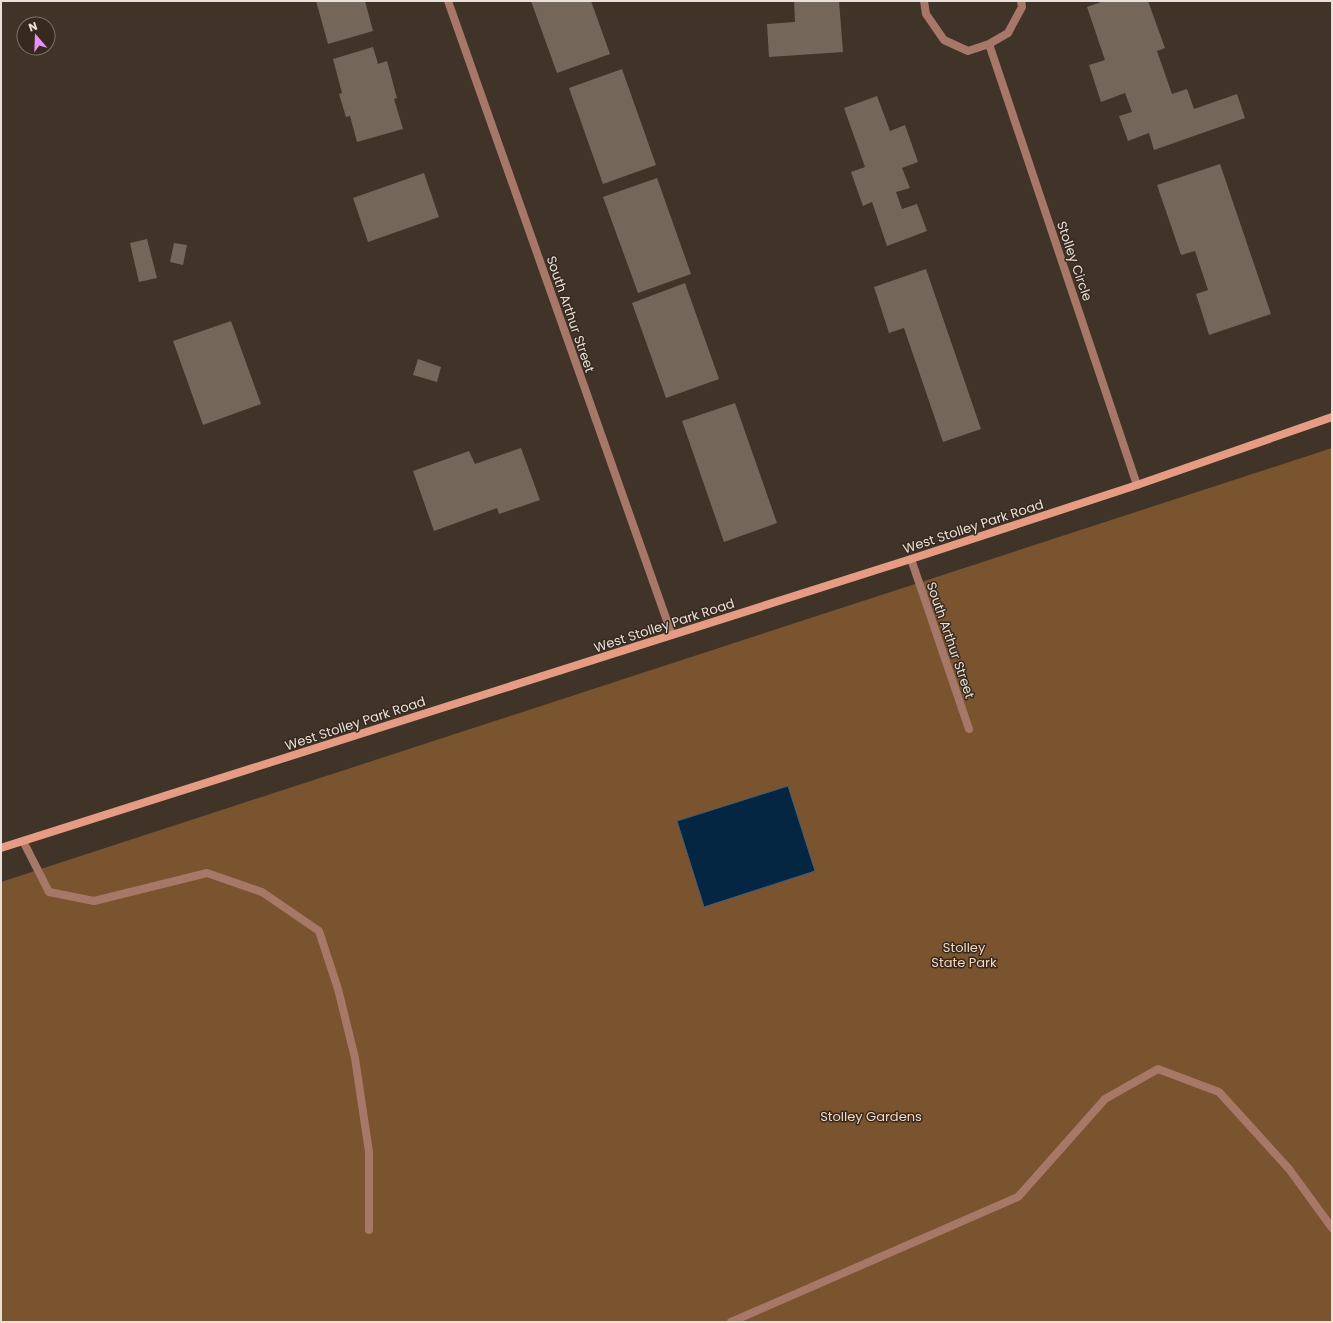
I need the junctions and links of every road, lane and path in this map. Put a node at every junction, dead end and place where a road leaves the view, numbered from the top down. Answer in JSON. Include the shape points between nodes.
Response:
{"nodes":[{"id":1,"x":448,"y":1,"type":"edge"},
{"id":2,"x":924,"y":1,"type":"edge"},
{"id":3,"x":1021,"y":1,"type":"edge"},
{"id":4,"x":989,"y":44,"type":"junction"},
{"id":5,"x":1332,"y":417,"type":"edge"},
{"id":6,"x":1137,"y":484,"type":"junction"},
{"id":7,"x":911,"y":559,"type":"junction"},
{"id":8,"x":672,"y":635,"type":"junction"},
{"id":9,"x":969,"y":729,"type":"dead end"},
{"id":10,"x":23,"y":841,"type":"junction"},
{"id":11,"x":1,"y":848,"type":"edge"},
{"id":12,"x":1332,"y":1228,"type":"edge"},
{"id":13,"x":369,"y":1230,"type":"dead end"},
{"id":14,"x":731,"y":1322,"type":"edge"}],
"edges":[{"from":1,"to":8,"type":"street","name":"South Arthur Street"},
{"from":2,"to":4,"type":"street","via":[[926,14],[944,40],[968,51]]},
{"from":3,"to":4,"type":"street","via":[[1022,7],[1008,33]]},
{"from":4,"to":6,"type":"street","name":"Stolley Circle"},
{"from":5,"to":6,"type":"main road","name":"West Stolley Park Road"},
{"from":6,"to":7,"type":"main road","name":"West Stolley Park Road"},
{"from":7,"to":8,"type":"main road","name":"West Stolley Park Road"},
{"from":7,"to":9,"type":"street","name":"South Arthur Street"},
{"from":8,"to":10,"type":"main road","name":"West Stolley Park Road"},
{"from":10,"to":11,"type":"main road","name":"West Stolley Park Road"},
{"from":10,"to":13,"type":"street","via":[[50,892],[94,901],[207,873],[262,892],[319,931],[338,989],[355,1058],[369,1152]]},
{"from":12,"to":14,"type":"street","via":[[1289,1169],[1219,1092],[1158,1069],[1105,1099],[1018,1197]]}]}
